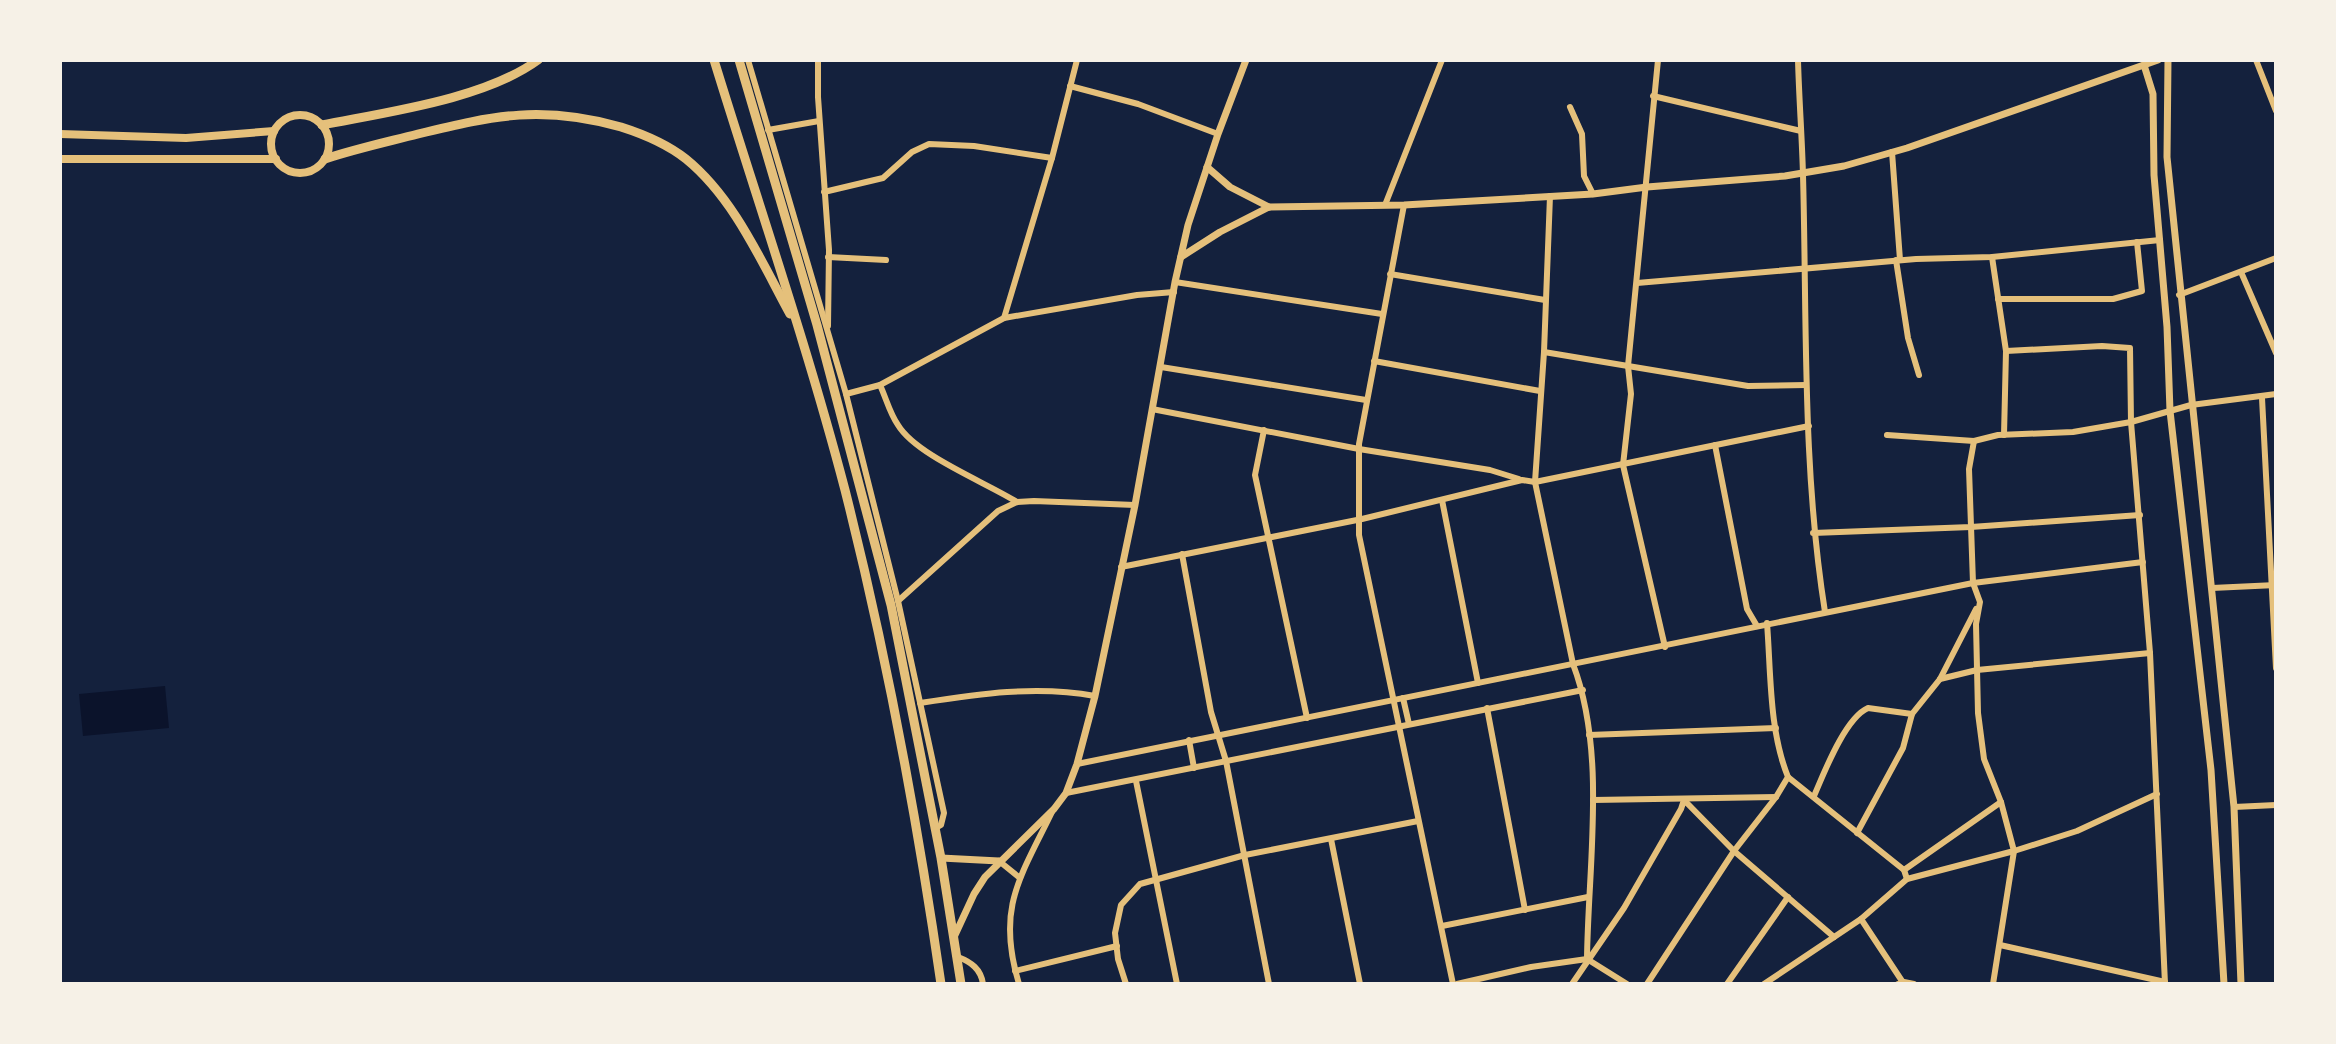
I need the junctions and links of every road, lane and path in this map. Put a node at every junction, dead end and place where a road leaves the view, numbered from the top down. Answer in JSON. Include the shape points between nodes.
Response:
{"nodes":[{"id":1,"x":538,"y":60,"type":"edge"},
{"id":2,"x":714,"y":60,"type":"edge"},
{"id":3,"x":739,"y":60,"type":"edge"},
{"id":4,"x":748,"y":60,"type":"edge"},
{"id":5,"x":818,"y":60,"type":"edge"},
{"id":6,"x":1077,"y":60,"type":"edge"},
{"id":7,"x":1246,"y":60,"type":"edge"},
{"id":8,"x":1442,"y":60,"type":"edge"},
{"id":9,"x":1658,"y":60,"type":"edge"},
{"id":10,"x":1798,"y":60,"type":"edge"},
{"id":11,"x":2158,"y":60,"type":"edge"},
{"id":12,"x":2168,"y":60,"type":"edge"},
{"id":13,"x":2256,"y":60,"type":"edge"},
{"id":14,"x":2144,"y":63,"type":"edge"},
{"id":15,"x":1070,"y":86,"type":"junction"},
{"id":16,"x":1653,"y":96,"type":"junction"},
{"id":17,"x":1570,"y":107,"type":"dead end"},
{"id":18,"x":2276,"y":111,"type":"edge"},
{"id":19,"x":819,"y":121,"type":"junction"},
{"id":20,"x":322,"y":125,"type":"junction"},
{"id":21,"x":768,"y":130,"type":"junction"},
{"id":22,"x":274,"y":131,"type":"junction"},
{"id":23,"x":1801,"y":131,"type":"junction"},
{"id":24,"x":60,"y":134,"type":"edge"},
{"id":25,"x":1218,"y":134,"type":"junction"},
{"id":26,"x":1892,"y":152,"type":"junction"},
{"id":27,"x":1052,"y":158,"type":"junction"},
{"id":28,"x":60,"y":159,"type":"edge"},
{"id":29,"x":276,"y":159,"type":"junction"},
{"id":30,"x":325,"y":159,"type":"junction"},
{"id":31,"x":1207,"y":167,"type":"junction"},
{"id":32,"x":1803,"y":174,"type":"junction"},
{"id":33,"x":1647,"y":187,"type":"junction"},
{"id":34,"x":824,"y":192,"type":"junction"},
{"id":35,"x":1593,"y":194,"type":"junction"},
{"id":36,"x":1550,"y":196,"type":"junction"},
{"id":37,"x":1385,"y":205,"type":"junction"},
{"id":38,"x":1404,"y":205,"type":"junction"},
{"id":39,"x":1269,"y":207,"type":"junction"},
{"id":40,"x":2160,"y":240,"type":"junction"},
{"id":41,"x":2137,"y":242,"type":"junction"},
{"id":42,"x":828,"y":257,"type":"junction"},
{"id":43,"x":1181,"y":257,"type":"junction"},
{"id":44,"x":1992,"y":257,"type":"junction"},
{"id":45,"x":2276,"y":258,"type":"edge"},
{"id":46,"x":886,"y":260,"type":"dead end"},
{"id":47,"x":1898,"y":260,"type":"junction"},
{"id":48,"x":1804,"y":268,"type":"junction"},
{"id":49,"x":2241,"y":272,"type":"junction"},
{"id":50,"x":1390,"y":274,"type":"junction"},
{"id":51,"x":1175,"y":282,"type":"junction"},
{"id":52,"x":1637,"y":283,"type":"junction"},
{"id":53,"x":1174,"y":292,"type":"junction"},
{"id":54,"x":2179,"y":295,"type":"junction"},
{"id":55,"x":1998,"y":299,"type":"junction"},
{"id":56,"x":1545,"y":300,"type":"junction"},
{"id":57,"x":1382,"y":314,"type":"junction"},
{"id":58,"x":1004,"y":318,"type":"junction"},
{"id":59,"x":828,"y":333,"type":"junction"},
{"id":60,"x":802,"y":335,"type":"junction"},
{"id":61,"x":2006,"y":351,"type":"junction"},
{"id":62,"x":1544,"y":352,"type":"junction"},
{"id":63,"x":2276,"y":353,"type":"edge"},
{"id":64,"x":1374,"y":361,"type":"junction"},
{"id":65,"x":1628,"y":366,"type":"junction"},
{"id":66,"x":1161,"y":367,"type":"junction"},
{"id":67,"x":1919,"y":375,"type":"dead end"},
{"id":68,"x":880,"y":385,"type":"junction"},
{"id":69,"x":1806,"y":385,"type":"junction"},
{"id":70,"x":1540,"y":391,"type":"junction"},
{"id":71,"x":846,"y":394,"type":"junction"},
{"id":72,"x":2276,"y":394,"type":"edge"},
{"id":73,"x":2262,"y":398,"type":"junction"},
{"id":74,"x":1366,"y":400,"type":"junction"},
{"id":75,"x":2191,"y":405,"type":"junction"},
{"id":76,"x":1152,"y":409,"type":"junction"},
{"id":77,"x":2170,"y":411,"type":"junction"},
{"id":78,"x":2131,"y":422,"type":"junction"},
{"id":79,"x":1809,"y":426,"type":"junction"},
{"id":80,"x":1264,"y":430,"type":"junction"},
{"id":81,"x":1887,"y":435,"type":"dead end"},
{"id":82,"x":2004,"y":435,"type":"junction"},
{"id":83,"x":1974,"y":441,"type":"junction"},
{"id":84,"x":1715,"y":445,"type":"junction"},
{"id":85,"x":1359,"y":449,"type":"junction"},
{"id":86,"x":1623,"y":465,"type":"junction"},
{"id":87,"x":1522,"y":480,"type":"junction"},
{"id":88,"x":1535,"y":482,"type":"junction"},
{"id":89,"x":1442,"y":500,"type":"junction"},
{"id":90,"x":1017,"y":502,"type":"junction"},
{"id":91,"x":1135,"y":505,"type":"junction"},
{"id":92,"x":2140,"y":515,"type":"junction"},
{"id":93,"x":1359,"y":520,"type":"junction"},
{"id":94,"x":1971,"y":527,"type":"junction"},
{"id":95,"x":1813,"y":533,"type":"junction"},
{"id":96,"x":1268,"y":538,"type":"junction"},
{"id":97,"x":1182,"y":554,"type":"junction"},
{"id":98,"x":2143,"y":562,"type":"junction"},
{"id":99,"x":1121,"y":567,"type":"junction"},
{"id":100,"x":1973,"y":583,"type":"junction"},
{"id":101,"x":2273,"y":586,"type":"edge"},
{"id":102,"x":2212,"y":588,"type":"junction"},
{"id":103,"x":898,"y":601,"type":"junction"},
{"id":104,"x":1980,"y":602,"type":"junction"},
{"id":105,"x":1825,"y":612,"type":"junction"},
{"id":106,"x":1767,"y":623,"type":"junction"},
{"id":107,"x":1757,"y":626,"type":"junction"},
{"id":108,"x":1665,"y":647,"type":"junction"},
{"id":109,"x":2150,"y":653,"type":"junction"},
{"id":110,"x":1573,"y":664,"type":"junction"},
{"id":111,"x":2276,"y":668,"type":"edge"},
{"id":112,"x":1977,"y":670,"type":"junction"},
{"id":113,"x":1940,"y":679,"type":"junction"},
{"id":114,"x":1478,"y":683,"type":"junction"},
{"id":115,"x":1583,"y":690,"type":"junction"},
{"id":116,"x":1095,"y":696,"type":"junction"},
{"id":117,"x":1403,"y":698,"type":"junction"},
{"id":118,"x":1393,"y":700,"type":"junction"},
{"id":119,"x":920,"y":703,"type":"junction"},
{"id":120,"x":1487,"y":708,"type":"junction"},
{"id":121,"x":1912,"y":714,"type":"junction"},
{"id":122,"x":1307,"y":718,"type":"junction"},
{"id":123,"x":1409,"y":724,"type":"junction"},
{"id":124,"x":1399,"y":726,"type":"junction"},
{"id":125,"x":1776,"y":728,"type":"junction"},
{"id":126,"x":1217,"y":735,"type":"junction"},
{"id":127,"x":1589,"y":735,"type":"junction"},
{"id":128,"x":1189,"y":740,"type":"junction"},
{"id":129,"x":1226,"y":761,"type":"junction"},
{"id":130,"x":1077,"y":764,"type":"junction"},
{"id":131,"x":1194,"y":768,"type":"junction"},
{"id":132,"x":1788,"y":777,"type":"junction"},
{"id":133,"x":1136,"y":781,"type":"junction"},
{"id":134,"x":1066,"y":793,"type":"junction"},
{"id":135,"x":2157,"y":794,"type":"junction"},
{"id":136,"x":1814,"y":796,"type":"junction"},
{"id":137,"x":1776,"y":797,"type":"junction"},
{"id":138,"x":1593,"y":800,"type":"junction"},
{"id":139,"x":1684,"y":800,"type":"junction"},
{"id":140,"x":2001,"y":802,"type":"junction"},
{"id":141,"x":2276,"y":805,"type":"edge"},
{"id":142,"x":2234,"y":807,"type":"junction"},
{"id":143,"x":1054,"y":809,"type":"junction"},
{"id":144,"x":1418,"y":821,"type":"junction"},
{"id":145,"x":934,"y":829,"type":"junction"},
{"id":146,"x":1857,"y":833,"type":"junction"},
{"id":147,"x":1331,"y":839,"type":"junction"},
{"id":148,"x":1734,"y":851,"type":"junction"},
{"id":149,"x":2014,"y":851,"type":"junction"},
{"id":150,"x":1245,"y":855,"type":"junction"},
{"id":151,"x":941,"y":858,"type":"junction"},
{"id":152,"x":999,"y":861,"type":"junction"},
{"id":153,"x":1904,"y":870,"type":"junction"},
{"id":154,"x":1020,"y":878,"type":"junction"},
{"id":155,"x":1907,"y":879,"type":"junction"},
{"id":156,"x":1156,"y":880,"type":"junction"},
{"id":157,"x":1588,"y":897,"type":"junction"},
{"id":158,"x":1788,"y":897,"type":"junction"},
{"id":159,"x":1525,"y":910,"type":"junction"},
{"id":160,"x":1861,"y":919,"type":"junction"},
{"id":161,"x":1442,"y":926,"type":"junction"},
{"id":162,"x":955,"y":935,"type":"junction"},
{"id":163,"x":1834,"y":937,"type":"junction"},
{"id":164,"x":2000,"y":945,"type":"junction"},
{"id":165,"x":1117,"y":946,"type":"junction"},
{"id":166,"x":958,"y":957,"type":"junction"},
{"id":167,"x":1587,"y":959,"type":"junction"},
{"id":168,"x":1015,"y":971,"type":"junction"},
{"id":169,"x":1902,"y":983,"type":"edge"},
{"id":170,"x":2165,"y":983,"type":"edge"},
{"id":171,"x":941,"y":984,"type":"edge"},
{"id":172,"x":961,"y":984,"type":"edge"},
{"id":173,"x":983,"y":984,"type":"edge"},
{"id":174,"x":1019,"y":984,"type":"edge"},
{"id":175,"x":1126,"y":984,"type":"edge"},
{"id":176,"x":1177,"y":984,"type":"edge"},
{"id":177,"x":1269,"y":984,"type":"edge"},
{"id":178,"x":1360,"y":984,"type":"edge"},
{"id":179,"x":1455,"y":984,"type":"edge"},
{"id":180,"x":1572,"y":984,"type":"edge"},
{"id":181,"x":1627,"y":984,"type":"edge"},
{"id":182,"x":1647,"y":984,"type":"edge"},
{"id":183,"x":1727,"y":984,"type":"edge"},
{"id":184,"x":1764,"y":984,"type":"edge"},
{"id":185,"x":1914,"y":984,"type":"edge"},
{"id":186,"x":1993,"y":984,"type":"edge"},
{"id":187,"x":2224,"y":984,"type":"edge"},
{"id":188,"x":2241,"y":984,"type":"edge"}],
"edges":[{"from":1,"to":20,"type":"highway","via":[[437,101]]},
{"from":2,"to":60,"type":"highway"},
{"from":3,"to":145,"type":"highway","via":[[861,485],[894,620]]},
{"from":4,"to":21,"type":"street"},
{"from":5,"to":19,"type":"street"},
{"from":6,"to":15,"type":"street"},
{"from":7,"to":25,"type":"street"},
{"from":8,"to":37,"type":"street"},
{"from":9,"to":16,"type":"street"},
{"from":10,"to":23,"type":"street"},
{"from":11,"to":14,"type":"street"},
{"from":12,"to":54,"type":"street","via":[[2167,157]]},
{"from":13,"to":18,"type":"street"},
{"from":14,"to":26,"type":"street"},
{"from":14,"to":40,"type":"street","via":[[2153,94]]},
{"from":15,"to":25,"type":"street"},
{"from":15,"to":27,"type":"street"},
{"from":16,"to":23,"type":"street"},
{"from":16,"to":33,"type":"street"},
{"from":17,"to":35,"type":"street","via":[[1582,134],[1584,176]]},
{"from":19,"to":21,"type":"street"},
{"from":19,"to":34,"type":"street"},
{"from":20,"to":22,"type":"main road","via":[[297,115]]},
{"from":20,"to":30,"type":"main road","via":[[329,138]]},
{"from":21,"to":59,"type":"street"},
{"from":22,"to":24,"type":"main road","via":[[186,138]]},
{"from":22,"to":29,"type":"main road"},
{"from":23,"to":32,"type":"street"},
{"from":25,"to":31,"type":"street"},
{"from":26,"to":32,"type":"street"},
{"from":26,"to":47,"type":"street"},
{"from":27,"to":34,"type":"street","via":[[929,144],[883,178]]},
{"from":27,"to":58,"type":"street"},
{"from":28,"to":29,"type":"main road"},
{"from":29,"to":30,"type":"main road","via":[[300,173]]},
{"from":30,"to":60,"type":"highway","via":[[458,124],[519,114],[581,117],[645,134],[686,158],[728,204]]},
{"from":31,"to":39,"type":"street","via":[[1230,187]]},
{"from":31,"to":43,"type":"street"},
{"from":32,"to":33,"type":"street"},
{"from":32,"to":48,"type":"street"},
{"from":33,"to":35,"type":"street"},
{"from":33,"to":52,"type":"street"},
{"from":34,"to":42,"type":"street"},
{"from":35,"to":36,"type":"street"},
{"from":36,"to":38,"type":"street"},
{"from":36,"to":56,"type":"street"},
{"from":37,"to":38,"type":"street"},
{"from":37,"to":39,"type":"street"},
{"from":38,"to":50,"type":"street"},
{"from":39,"to":43,"type":"street"},
{"from":40,"to":41,"type":"street"},
{"from":40,"to":77,"type":"street"},
{"from":41,"to":44,"type":"street"},
{"from":41,"to":55,"type":"street","via":[[2142,291],[2113,299]]},
{"from":42,"to":46,"type":"street"},
{"from":42,"to":59,"type":"street"},
{"from":43,"to":51,"type":"street"},
{"from":44,"to":47,"type":"street"},
{"from":44,"to":55,"type":"street"},
{"from":45,"to":49,"type":"street"},
{"from":47,"to":48,"type":"street"},
{"from":47,"to":67,"type":"street","via":[[1908,338]]},
{"from":48,"to":52,"type":"street"},
{"from":48,"to":69,"type":"street"},
{"from":49,"to":54,"type":"street"},
{"from":49,"to":63,"type":"street"},
{"from":50,"to":56,"type":"street"},
{"from":50,"to":57,"type":"street"},
{"from":51,"to":53,"type":"street"},
{"from":51,"to":57,"type":"street"},
{"from":52,"to":65,"type":"street"},
{"from":53,"to":58,"type":"street"},
{"from":53,"to":66,"type":"street"},
{"from":54,"to":75,"type":"street"},
{"from":55,"to":61,"type":"street"},
{"from":56,"to":62,"type":"street"},
{"from":57,"to":64,"type":"street"},
{"from":58,"to":68,"type":"street"},
{"from":59,"to":71,"type":"street"},
{"from":60,"to":171,"type":"highway","via":[[845,492],[909,778]]},
{"from":61,"to":78,"type":"street","via":[[2129,347]]},
{"from":61,"to":82,"type":"street"},
{"from":62,"to":65,"type":"street"},
{"from":62,"to":70,"type":"street"},
{"from":64,"to":70,"type":"street"},
{"from":64,"to":74,"type":"street"},
{"from":65,"to":69,"type":"street","via":[[1748,386]]},
{"from":65,"to":86,"type":"street","via":[[1631,394]]},
{"from":66,"to":74,"type":"street"},
{"from":66,"to":76,"type":"street"},
{"from":68,"to":71,"type":"street"},
{"from":68,"to":90,"type":"street","via":[[898,427],[913,441],[934,458]]},
{"from":69,"to":79,"type":"street"},
{"from":70,"to":88,"type":"street"},
{"from":71,"to":103,"type":"street"},
{"from":72,"to":73,"type":"street"},
{"from":73,"to":75,"type":"street"},
{"from":73,"to":101,"type":"street"},
{"from":74,"to":85,"type":"street"},
{"from":75,"to":77,"type":"street"},
{"from":75,"to":102,"type":"street"},
{"from":76,"to":80,"type":"street"},
{"from":76,"to":91,"type":"street"},
{"from":77,"to":78,"type":"street"},
{"from":77,"to":187,"type":"street","via":[[2211,770]]},
{"from":78,"to":82,"type":"street","via":[[2073,432]]},
{"from":78,"to":92,"type":"street"},
{"from":79,"to":84,"type":"street"},
{"from":79,"to":95,"type":"street"},
{"from":80,"to":85,"type":"street"},
{"from":80,"to":96,"type":"street","via":[[1255,475]]},
{"from":81,"to":83,"type":"street"},
{"from":82,"to":83,"type":"street"},
{"from":83,"to":94,"type":"street","via":[[1969,469]]},
{"from":84,"to":86,"type":"street"},
{"from":84,"to":107,"type":"street","via":[[1747,609]]},
{"from":85,"to":87,"type":"street"},
{"from":85,"to":93,"type":"street"},
{"from":86,"to":88,"type":"street"},
{"from":86,"to":108,"type":"street"},
{"from":87,"to":88,"type":"street"},
{"from":87,"to":89,"type":"street"},
{"from":88,"to":110,"type":"street"},
{"from":89,"to":93,"type":"street"},
{"from":89,"to":114,"type":"street"},
{"from":90,"to":91,"type":"street"},
{"from":90,"to":103,"type":"street","via":[[998,511]]},
{"from":91,"to":99,"type":"street"},
{"from":92,"to":94,"type":"street"},
{"from":92,"to":98,"type":"street"},
{"from":93,"to":96,"type":"street"},
{"from":93,"to":118,"type":"street"},
{"from":94,"to":95,"type":"street"},
{"from":94,"to":100,"type":"street"},
{"from":95,"to":105,"type":"street"},
{"from":96,"to":97,"type":"street"},
{"from":96,"to":122,"type":"street"},
{"from":97,"to":99,"type":"street"},
{"from":97,"to":126,"type":"street"},
{"from":98,"to":100,"type":"street"},
{"from":98,"to":109,"type":"street"},
{"from":99,"to":116,"type":"street"},
{"from":100,"to":104,"type":"street"},
{"from":100,"to":105,"type":"street"},
{"from":101,"to":102,"type":"street"},
{"from":101,"to":111,"type":"street"},
{"from":102,"to":142,"type":"street"},
{"from":103,"to":119,"type":"street"},
{"from":104,"to":112,"type":"street"},
{"from":104,"to":113,"type":"street"},
{"from":105,"to":106,"type":"street"},
{"from":106,"to":107,"type":"street"},
{"from":106,"to":125,"type":"street"},
{"from":107,"to":108,"type":"street"},
{"from":108,"to":110,"type":"street"},
{"from":109,"to":112,"type":"street"},
{"from":109,"to":135,"type":"street"},
{"from":110,"to":114,"type":"street"},
{"from":110,"to":115,"type":"street"},
{"from":112,"to":113,"type":"street"},
{"from":112,"to":140,"type":"street","via":[[1984,759]]},
{"from":113,"to":121,"type":"street"},
{"from":114,"to":117,"type":"street"},
{"from":115,"to":120,"type":"street"},
{"from":115,"to":127,"type":"street"},
{"from":116,"to":119,"type":"street","via":[[1026,690]]},
{"from":116,"to":130,"type":"street"},
{"from":117,"to":118,"type":"street"},
{"from":117,"to":123,"type":"street"},
{"from":118,"to":122,"type":"street"},
{"from":118,"to":124,"type":"street"},
{"from":119,"to":145,"type":"street","via":[[944,813]]},
{"from":120,"to":123,"type":"street"},
{"from":120,"to":159,"type":"street"},
{"from":121,"to":136,"type":"street","via":[[1862,710]]},
{"from":121,"to":146,"type":"street","via":[[1903,748]]},
{"from":122,"to":126,"type":"street"},
{"from":123,"to":124,"type":"street"},
{"from":124,"to":129,"type":"street"},
{"from":124,"to":144,"type":"street"},
{"from":125,"to":127,"type":"street"},
{"from":125,"to":132,"type":"street"},
{"from":126,"to":128,"type":"street"},
{"from":126,"to":129,"type":"street"},
{"from":127,"to":138,"type":"street"},
{"from":128,"to":130,"type":"street"},
{"from":128,"to":131,"type":"street"},
{"from":129,"to":131,"type":"street"},
{"from":129,"to":150,"type":"street"},
{"from":130,"to":134,"type":"street"},
{"from":131,"to":133,"type":"street"},
{"from":132,"to":136,"type":"street"},
{"from":132,"to":137,"type":"street"},
{"from":133,"to":134,"type":"street"},
{"from":133,"to":156,"type":"street"},
{"from":134,"to":143,"type":"street"},
{"from":135,"to":149,"type":"street","via":[[2077,831]]},
{"from":135,"to":170,"type":"street"},
{"from":136,"to":146,"type":"street"},
{"from":137,"to":139,"type":"street"},
{"from":137,"to":148,"type":"street"},
{"from":138,"to":139,"type":"street"},
{"from":138,"to":157,"type":"street"},
{"from":139,"to":148,"type":"street"},
{"from":139,"to":167,"type":"street","via":[[1624,908]]},
{"from":140,"to":149,"type":"street"},
{"from":140,"to":153,"type":"street"},
{"from":141,"to":142,"type":"street"},
{"from":142,"to":188,"type":"street"},
{"from":143,"to":152,"type":"street"},
{"from":143,"to":154,"type":"street"},
{"from":144,"to":147,"type":"street"},
{"from":144,"to":161,"type":"street"},
{"from":145,"to":151,"type":"highway"},
{"from":146,"to":153,"type":"street"},
{"from":147,"to":150,"type":"street"},
{"from":147,"to":178,"type":"street"},
{"from":148,"to":158,"type":"street"},
{"from":148,"to":182,"type":"street"},
{"from":149,"to":155,"type":"street"},
{"from":149,"to":164,"type":"street"},
{"from":150,"to":156,"type":"street"},
{"from":150,"to":177,"type":"street"},
{"from":151,"to":152,"type":"street"},
{"from":151,"to":162,"type":"highway"},
{"from":152,"to":154,"type":"street"},
{"from":152,"to":162,"type":"street","via":[[974,894]]},
{"from":153,"to":155,"type":"street"},
{"from":154,"to":168,"type":"street","via":[[1009,909]]},
{"from":155,"to":160,"type":"street"},
{"from":156,"to":165,"type":"street","via":[[1140,884],[1121,905]]},
{"from":156,"to":176,"type":"street"},
{"from":157,"to":159,"type":"street"},
{"from":157,"to":167,"type":"street"},
{"from":158,"to":163,"type":"street"},
{"from":158,"to":183,"type":"street"},
{"from":159,"to":161,"type":"street"},
{"from":160,"to":163,"type":"street"},
{"from":160,"to":169,"type":"street"},
{"from":161,"to":179,"type":"street"},
{"from":162,"to":166,"type":"highway"},
{"from":163,"to":184,"type":"street"},
{"from":164,"to":170,"type":"street"},
{"from":164,"to":186,"type":"street"},
{"from":165,"to":168,"type":"street"},
{"from":165,"to":175,"type":"street"},
{"from":166,"to":172,"type":"highway"},
{"from":166,"to":173,"type":"street","via":[[978,969]]},
{"from":167,"to":179,"type":"street"},
{"from":167,"to":180,"type":"street"},
{"from":167,"to":181,"type":"street"},
{"from":168,"to":174,"type":"street"},
{"from":169,"to":185,"type":"street"}]}
